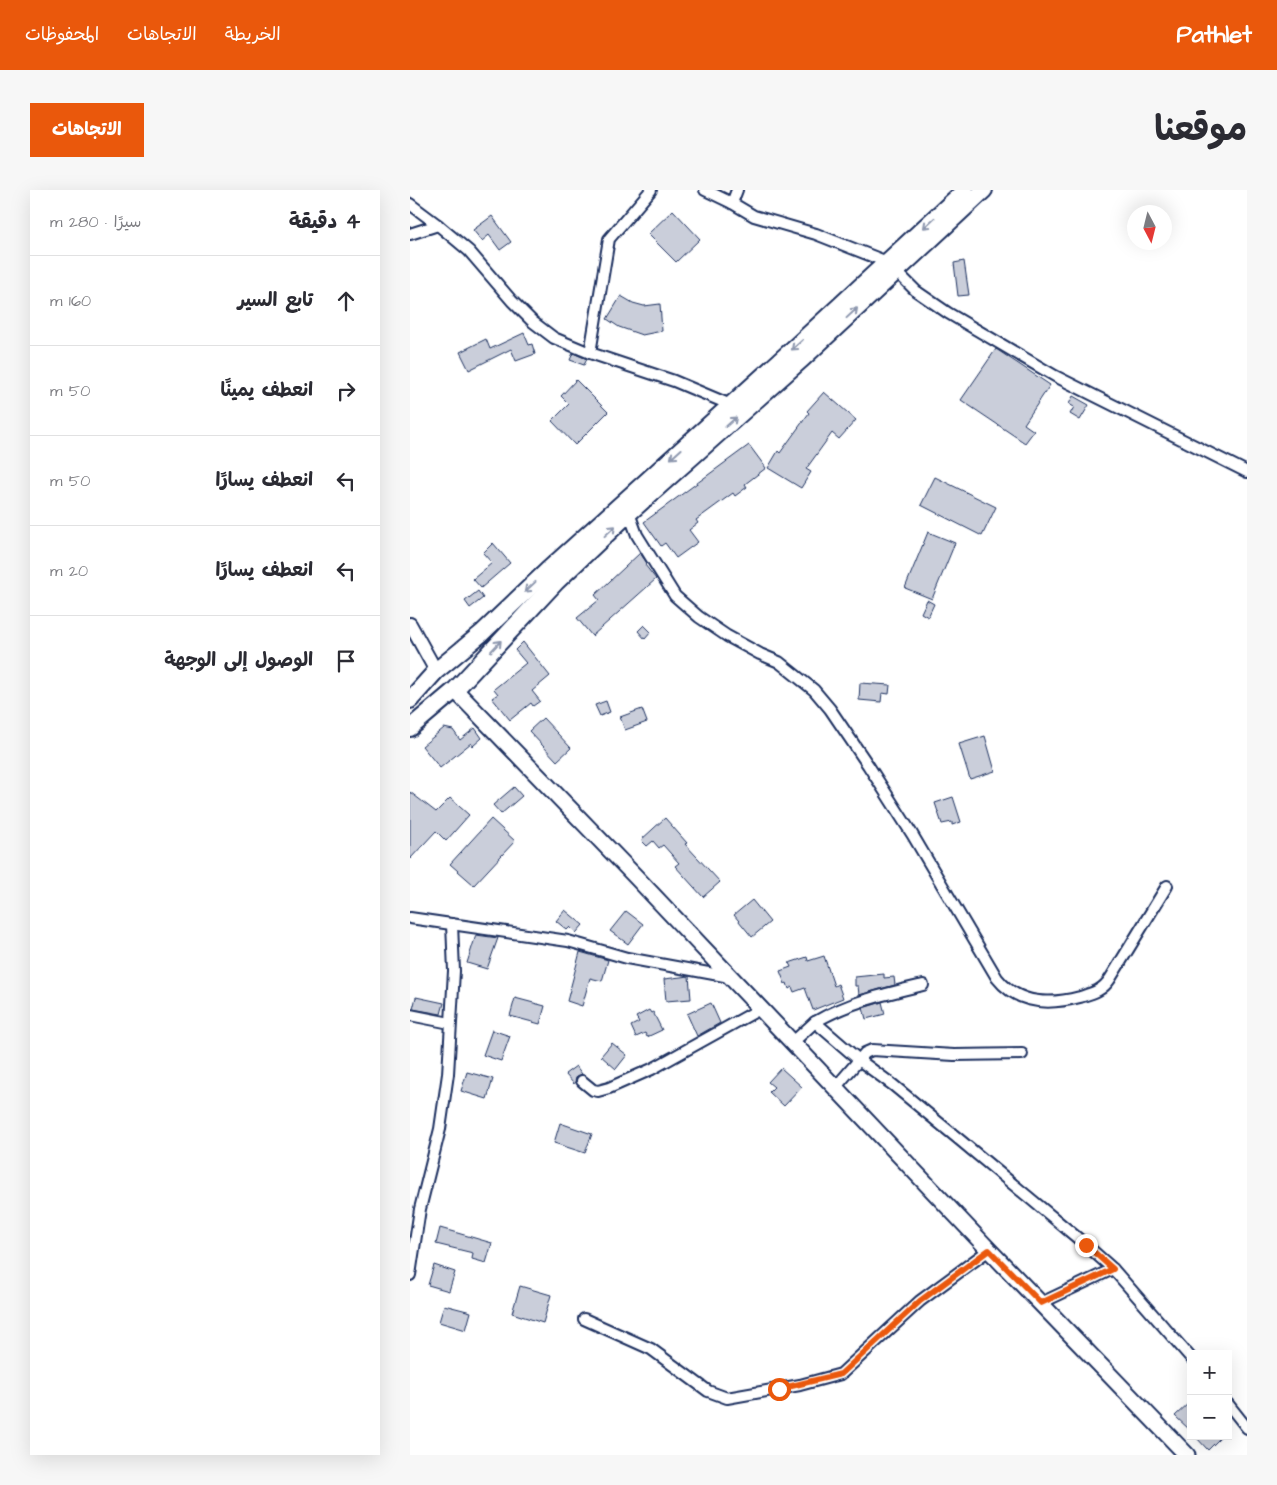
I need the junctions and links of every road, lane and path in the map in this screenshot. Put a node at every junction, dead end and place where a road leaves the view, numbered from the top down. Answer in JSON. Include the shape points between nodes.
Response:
{"nodes":[{"id":1,"x":651,"y":190,"type":"edge"},
{"id":2,"x":706,"y":190,"type":"edge"},
{"id":3,"x":737,"y":190,"type":"edge"},
{"id":4,"x":984,"y":190,"type":"edge"},
{"id":5,"x":961,"y":199,"type":"edge"},
{"id":6,"x":732,"y":203,"type":"junction"},
{"id":7,"x":410,"y":204,"type":"edge"},
{"id":8,"x":438,"y":225,"type":"junction"},
{"id":9,"x":410,"y":234,"type":"edge"},
{"id":10,"x":892,"y":267,"type":"junction"},
{"id":11,"x":590,"y":353,"type":"junction"},
{"id":12,"x":731,"y":405,"type":"junction"},
{"id":13,"x":1247,"y":472,"type":"edge"},
{"id":14,"x":625,"y":509,"type":"junction"},
{"id":15,"x":552,"y":577,"type":"junction"},
{"id":16,"x":410,"y":624,"type":"edge"},
{"id":17,"x":464,"y":648,"type":"junction"},
{"id":18,"x":478,"y":665,"type":"junction"},
{"id":19,"x":436,"y":671,"type":"junction"},
{"id":20,"x":455,"y":690,"type":"junction"},
{"id":21,"x":414,"y":696,"type":"edge"},
{"id":22,"x":434,"y":708,"type":"junction"},
{"id":23,"x":410,"y":728,"type":"edge"},
{"id":24,"x":1167,"y":886,"type":"dead end"},
{"id":25,"x":410,"y":918,"type":"edge"},
{"id":26,"x":452,"y":924,"type":"junction"},
{"id":27,"x":730,"y":978,"type":"junction"},
{"id":28,"x":923,"y":985,"type":"dead end"},
{"id":29,"x":760,"y":1009,"type":"junction"},
{"id":30,"x":410,"y":1015,"type":"edge"},
{"id":31,"x":815,"y":1022,"type":"junction"},
{"id":32,"x":450,"y":1023,"type":"junction"},
{"id":33,"x":792,"y":1043,"type":"junction"},
{"id":34,"x":1022,"y":1054,"type":"dead end"},
{"id":35,"x":859,"y":1060,"type":"junction"},
{"id":36,"x":582,"y":1081,"type":"dead end"},
{"id":37,"x":835,"y":1088,"type":"junction"},
{"id":38,"x":410,"y":1202,"type":"edge"},
{"id":39,"x":420,"y":1209,"type":"junction"},
{"id":40,"x":989,"y":1250,"type":"junction"},
{"id":41,"x":1113,"y":1269,"type":"junction"},
{"id":42,"x":410,"y":1275,"type":"edge"},
{"id":43,"x":1041,"y":1303,"type":"junction"},
{"id":44,"x":584,"y":1319,"type":"dead end"},
{"id":45,"x":1187,"y":1353,"type":"edge"},
{"id":46,"x":1232,"y":1409,"type":"edge"},
{"id":47,"x":1247,"y":1428,"type":"edge"},
{"id":48,"x":1187,"y":1455,"type":"edge"}],
"edges":[{"from":1,"to":11,"type":"street","via":[[609,239]]},
{"from":2,"to":6,"type":"street"},
{"from":3,"to":6,"type":"street"},
{"from":4,"to":5,"type":"highway"},
{"from":5,"to":10,"type":"highway"},
{"from":6,"to":10,"type":"street","via":[[754,216],[816,234]]},
{"from":7,"to":8,"type":"street"},
{"from":8,"to":9,"type":"street"},
{"from":8,"to":11,"type":"street","via":[[469,251],[542,330]]},
{"from":10,"to":12,"type":"highway","one_way":true},
{"from":10,"to":13,"type":"street","via":[[916,291],[948,313],[1055,376]]},
{"from":14,"to":10,"type":"highway","one_way":true,"via":[[802,359]]},
{"from":11,"to":12,"type":"street","via":[[674,381]]},
{"from":12,"to":14,"type":"highway","one_way":true},
{"from":14,"to":15,"type":"highway"},
{"from":14,"to":24,"type":"street","via":[[674,596],[727,636],[779,662],[814,690],[830,709],[912,834],[997,978],[1011,992],[1038,1002],[1051,1002],[1101,990]]},
{"from":15,"to":17,"type":"highway","one_way":true},
{"from":18,"to":15,"type":"highway","one_way":true},
{"from":16,"to":19,"type":"street"},
{"from":17,"to":18,"type":"highway"},
{"from":17,"to":19,"type":"highway"},
{"from":18,"to":20,"type":"highway"},
{"from":19,"to":21,"type":"highway"},
{"from":20,"to":22,"type":"highway"},
{"from":20,"to":27,"type":"main road"},
{"from":21,"to":22,"type":"highway"},
{"from":22,"to":23,"type":"highway"},
{"from":25,"to":26,"type":"street"},
{"from":26,"to":27,"type":"street","via":[[568,940],[626,958]]},
{"from":26,"to":32,"type":"street","via":[[454,971]]},
{"from":27,"to":29,"type":"main road"},
{"from":28,"to":31,"type":"street","via":[[858,1001]]},
{"from":29,"to":33,"type":"main road"},
{"from":29,"to":36,"type":"street","via":[[652,1069],[609,1088],[592,1090]]},
{"from":30,"to":32,"type":"street"},
{"from":31,"to":33,"type":"street"},
{"from":31,"to":35,"type":"street"},
{"from":32,"to":39,"type":"street","via":[[448,1074],[440,1129]]},
{"from":33,"to":37,"type":"main road"},
{"from":34,"to":35,"type":"street","via":[[954,1056],[876,1050],[864,1053]]},
{"from":35,"to":37,"type":"street"},
{"from":35,"to":41,"type":"street"},
{"from":37,"to":40,"type":"main road"},
{"from":38,"to":39,"type":"street"},
{"from":39,"to":42,"type":"street"},
{"from":40,"to":43,"type":"main road"},
{"from":40,"to":44,"type":"street","via":[[920,1301],[841,1374],[727,1398],[708,1391],[651,1349]]},
{"from":41,"to":43,"type":"street"},
{"from":41,"to":45,"type":"street"},
{"from":43,"to":48,"type":"main road"},
{"from":46,"to":47,"type":"street"}]}
